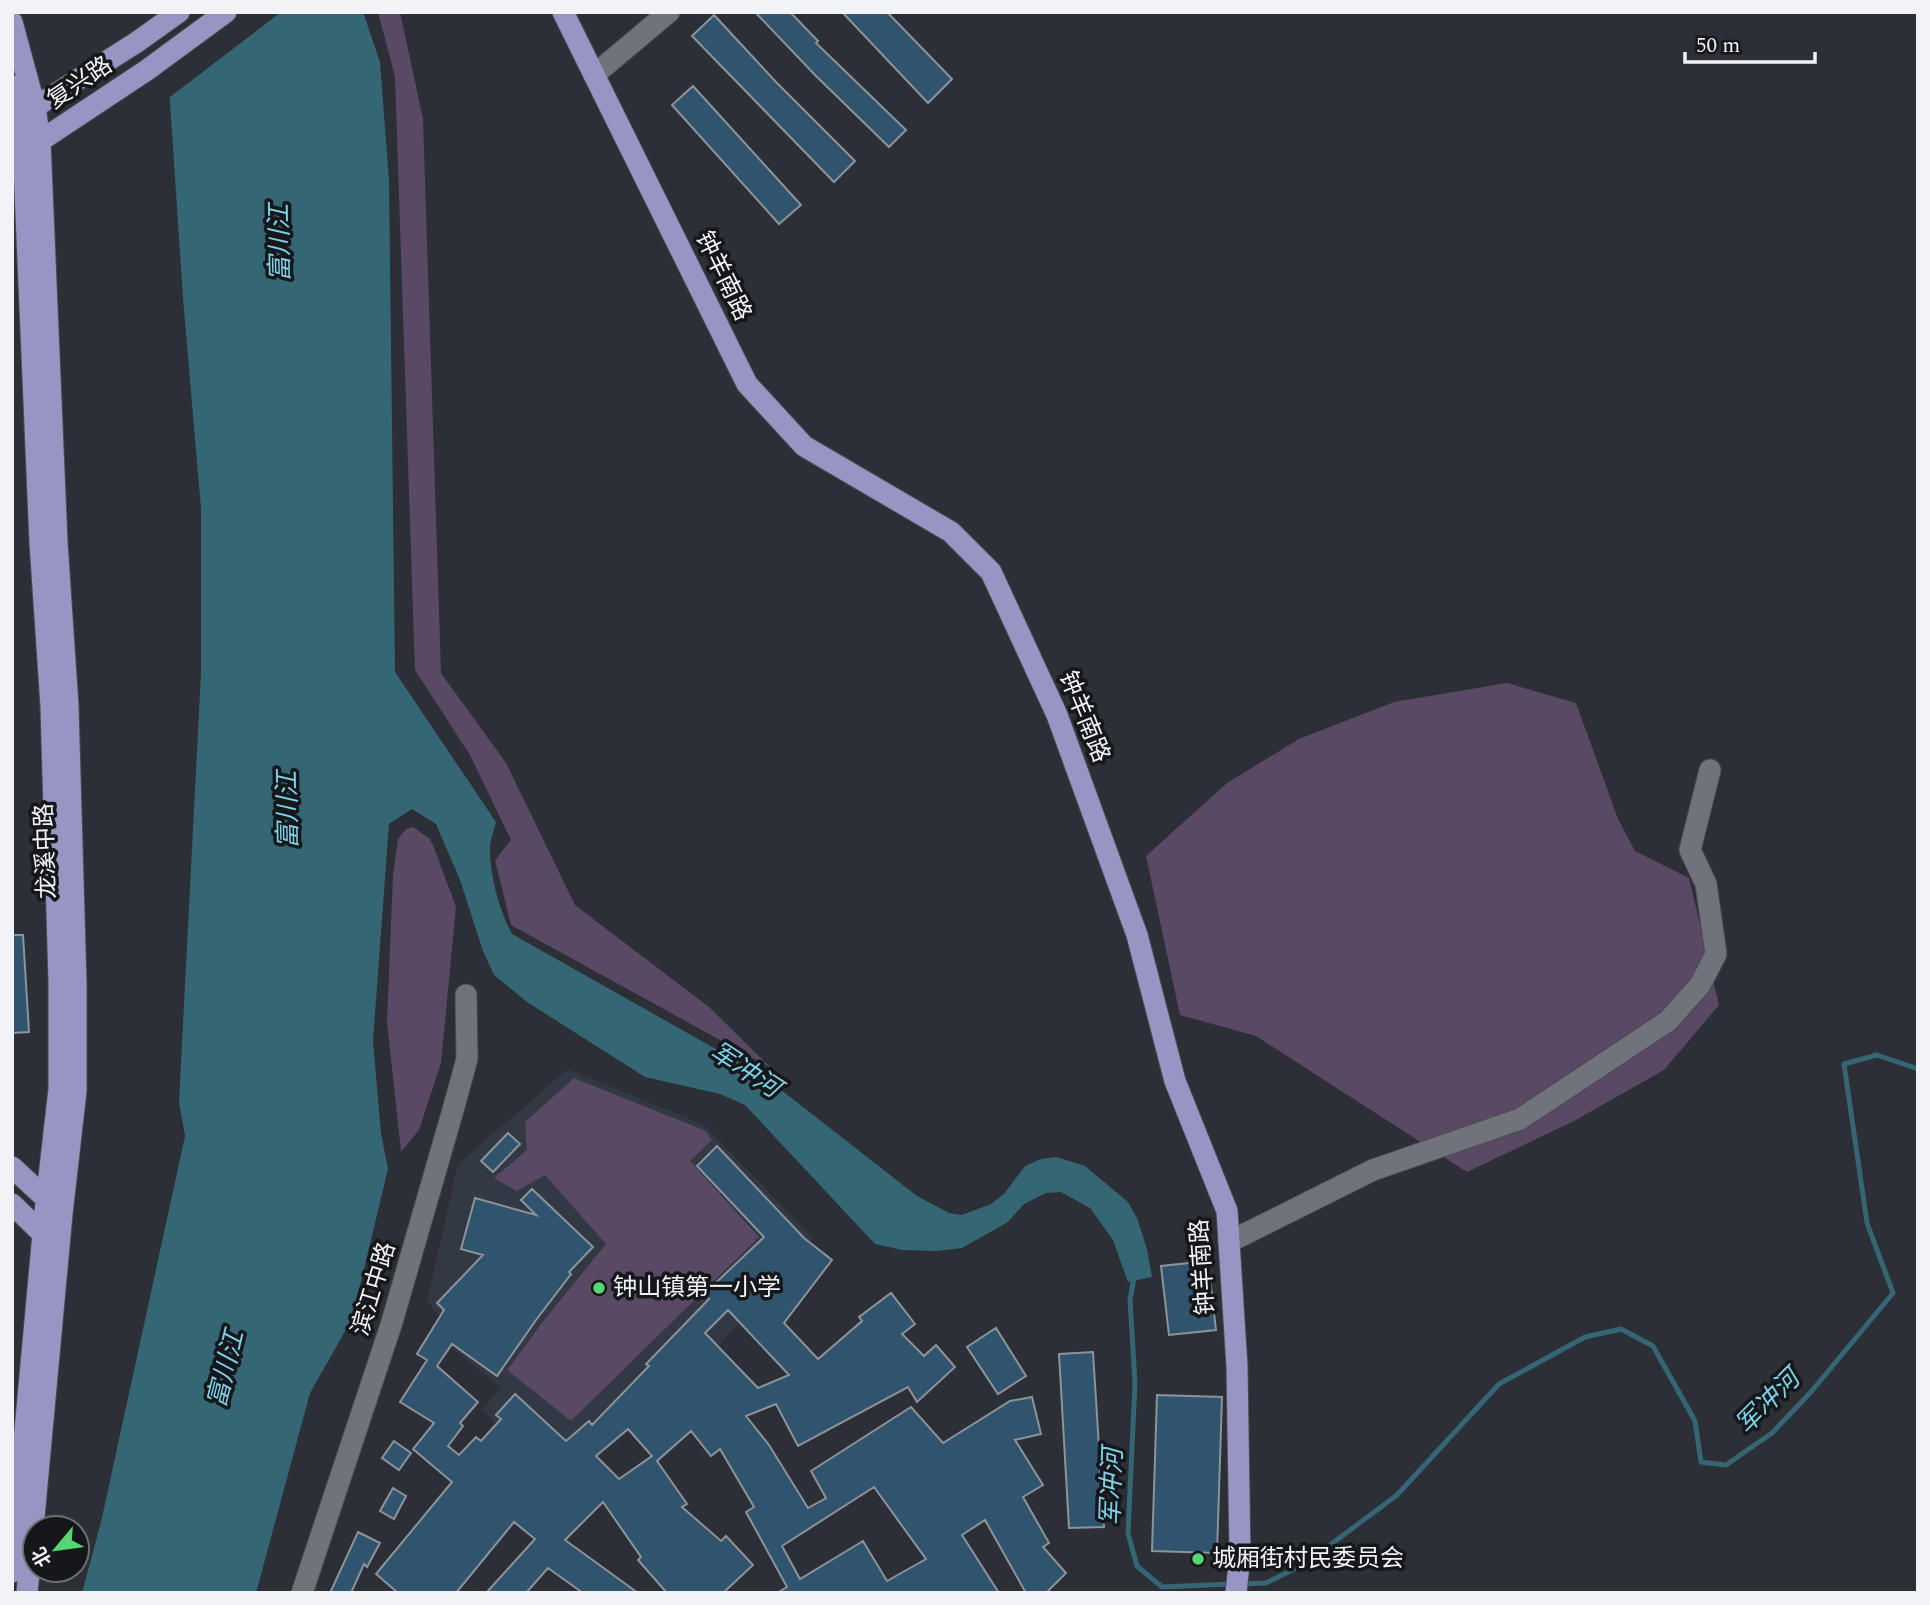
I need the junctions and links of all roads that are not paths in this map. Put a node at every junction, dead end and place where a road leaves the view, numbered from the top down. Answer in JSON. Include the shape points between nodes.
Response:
{"nodes":[{"id":1,"x":179,"y":12,"type":"edge"},
{"id":2,"x":226,"y":12,"type":"edge"},
{"id":3,"x":563,"y":12,"type":"edge"},
{"id":4,"x":669,"y":12,"type":"edge"},
{"id":5,"x":12,"y":22,"type":"edge"},
{"id":6,"x":594,"y":75,"type":"junction"},
{"id":7,"x":12,"y":86,"type":"edge"},
{"id":8,"x":22,"y":120,"type":"edge"},
{"id":9,"x":40,"y":141,"type":"junction"},
{"id":10,"x":18,"y":164,"type":"edge"},
{"id":11,"x":1710,"y":770,"type":"dead end"},
{"id":12,"x":466,"y":995,"type":"dead end"},
{"id":13,"x":12,"y":1167,"type":"edge"},
{"id":14,"x":12,"y":1204,"type":"edge"},
{"id":15,"x":54,"y":1207,"type":"junction"},
{"id":16,"x":43,"y":1234,"type":"junction"},
{"id":17,"x":1229,"y":1242,"type":"junction"},
{"id":18,"x":58,"y":1250,"type":"junction"},
{"id":19,"x":12,"y":1572,"type":"edge"},
{"id":20,"x":27,"y":1593,"type":"edge"},
{"id":21,"x":302,"y":1593,"type":"edge"},
{"id":22,"x":1236,"y":1593,"type":"edge"}],
"edges":[{"from":1,"to":8,"type":"main road","name":"复兴路"},
{"from":2,"to":9,"type":"main road","name":"复兴路"},
{"from":3,"to":6,"type":"main road","name":"钟羊南路"},
{"from":4,"to":6,"type":"street"},
{"from":5,"to":8,"type":"main road"},
{"from":6,"to":17,"type":"main road","name":"钟羊南路","via":[[747,384],[804,446],[951,532],[991,572],[1057,715],[1137,935],[1175,1081],[1227,1211]]},
{"from":7,"to":8,"type":"main road"},
{"from":8,"to":9,"type":"main road","name":"龙溪中路"},
{"from":8,"to":10,"type":"main road","name":"龙溪中路"},
{"from":9,"to":10,"type":"main road","name":"复兴路"},
{"from":9,"to":15,"type":"main road","name":"龙溪中路","via":[[68,706],[76,983],[76,1091]]},
{"from":10,"to":15,"type":"main road","name":"龙溪中路","via":[[51,706],[59,983]]},
{"from":11,"to":17,"type":"street","via":[[1690,850],[1706,884],[1716,954],[1700,985],[1668,1021],[1520,1119],[1373,1170]]},
{"from":12,"to":21,"type":"street","name":"滨江中路","via":[[467,1059],[392,1322]]},
{"from":13,"to":15,"type":"main road"},
{"from":14,"to":16,"type":"main road"},
{"from":15,"to":16,"type":"main road","name":"龙溪中路"},
{"from":15,"to":18,"type":"main road","name":"龙溪中路"},
{"from":16,"to":18,"type":"main road"},
{"from":16,"to":19,"type":"main road","name":"龙溪中路"},
{"from":17,"to":22,"type":"main road","name":"钟羊南路","via":[[1237,1366],[1240,1555]]},
{"from":18,"to":20,"type":"main road","name":"龙溪中路"}]}
